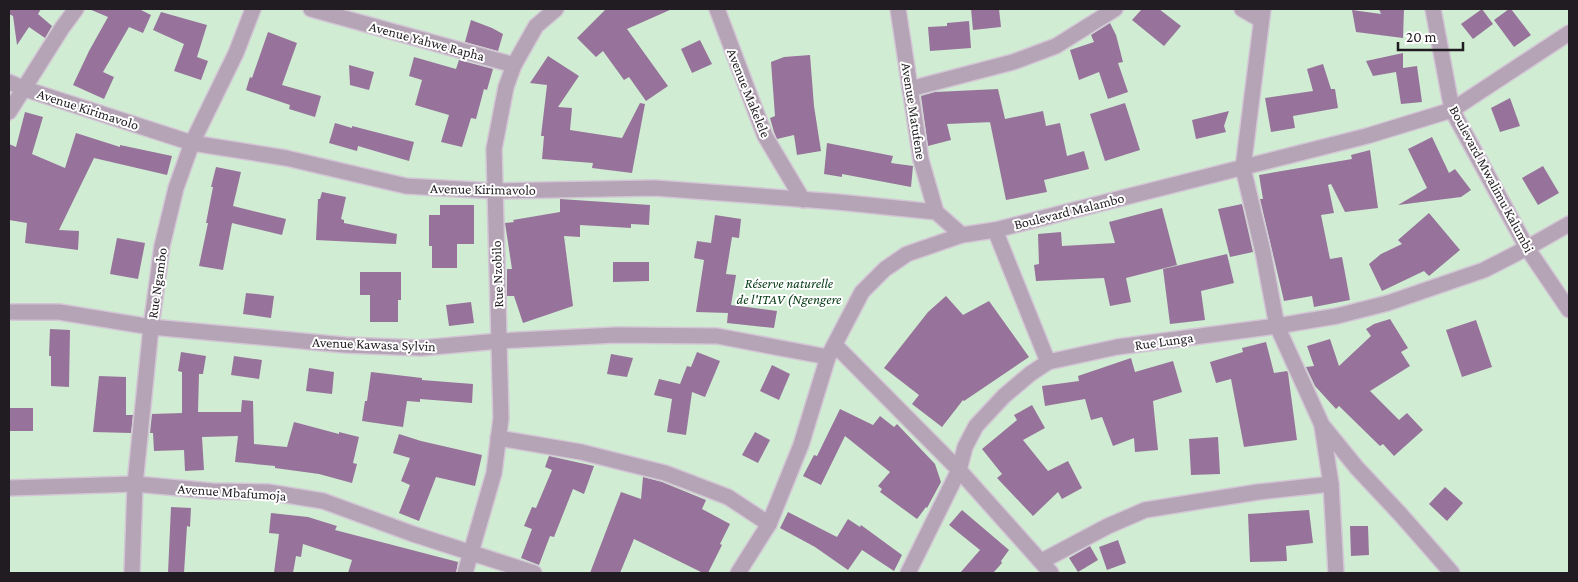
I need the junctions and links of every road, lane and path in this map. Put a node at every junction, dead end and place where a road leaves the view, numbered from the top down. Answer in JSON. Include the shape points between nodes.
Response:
{"nodes":[{"id":1,"x":76,"y":9,"type":"edge"},
{"id":2,"x":253,"y":9,"type":"edge"},
{"id":3,"x":311,"y":9,"type":"edge"},
{"id":4,"x":717,"y":9,"type":"edge"},
{"id":5,"x":898,"y":9,"type":"edge"},
{"id":6,"x":1115,"y":9,"type":"edge"},
{"id":7,"x":1242,"y":9,"type":"edge"},
{"id":8,"x":1433,"y":9,"type":"edge"},
{"id":9,"x":547,"y":12,"type":"edge"},
{"id":10,"x":1262,"y":14,"type":"edge"},
{"id":11,"x":1569,"y":33,"type":"edge"},
{"id":12,"x":514,"y":66,"type":"junction"},
{"id":13,"x":9,"y":82,"type":"edge"},
{"id":14,"x":25,"y":89,"type":"junction"},
{"id":15,"x":910,"y":89,"type":"junction"},
{"id":16,"x":1452,"y":110,"type":"junction"},
{"id":17,"x":9,"y":112,"type":"edge"},
{"id":18,"x":192,"y":143,"type":"junction"},
{"id":19,"x":1242,"y":168,"type":"junction"},
{"id":20,"x":494,"y":191,"type":"junction"},
{"id":21,"x":803,"y":200,"type":"junction"},
{"id":22,"x":936,"y":212,"type":"junction"},
{"id":23,"x":1569,"y":224,"type":"edge"},
{"id":24,"x":995,"y":230,"type":"junction"},
{"id":25,"x":962,"y":235,"type":"junction"},
{"id":26,"x":1527,"y":248,"type":"junction"},
{"id":27,"x":1569,"y":310,"type":"edge"},
{"id":28,"x":9,"y":312,"type":"edge"},
{"id":29,"x":1277,"y":326,"type":"junction"},
{"id":30,"x":151,"y":327,"type":"junction"},
{"id":31,"x":499,"y":341,"type":"junction"},
{"id":32,"x":831,"y":351,"type":"junction"},
{"id":33,"x":1048,"y":362,"type":"junction"},
{"id":34,"x":1322,"y":425,"type":"junction"},
{"id":35,"x":498,"y":438,"type":"junction"},
{"id":36,"x":959,"y":470,"type":"junction"},
{"id":37,"x":135,"y":484,"type":"junction"},
{"id":38,"x":1331,"y":484,"type":"junction"},
{"id":39,"x":9,"y":488,"type":"edge"},
{"id":40,"x":769,"y":524,"type":"junction"},
{"id":41,"x":470,"y":552,"type":"junction"},
{"id":42,"x":1046,"y":567,"type":"edge"},
{"id":43,"x":132,"y":573,"type":"edge"},
{"id":44,"x":464,"y":573,"type":"edge"},
{"id":45,"x":534,"y":573,"type":"edge"},
{"id":46,"x":738,"y":573,"type":"edge"},
{"id":47,"x":908,"y":573,"type":"edge"},
{"id":48,"x":1336,"y":573,"type":"edge"},
{"id":49,"x":1452,"y":573,"type":"edge"}],
"edges":[{"from":1,"to":14,"type":"street"},
{"from":2,"to":18,"type":"street","name":"Rue Ngambo","via":[[236,53]]},
{"from":3,"to":12,"type":"street","name":"Avenue Yahwe Rapha"},
{"from":4,"to":21,"type":"street","name":"Avenue Makelele","via":[[765,136]]},
{"from":5,"to":15,"type":"street","name":"Avenue Matufene"},
{"from":6,"to":15,"type":"street","via":[[1056,46],[1013,62]]},
{"from":7,"to":10,"type":"street"},
{"from":8,"to":16,"type":"street","name":"Boulevard Mwalimu Kalumbi"},
{"from":9,"to":12,"type":"street","name":"Rue Nzobilo"},
{"from":10,"to":19,"type":"street"},
{"from":11,"to":16,"type":"street","name":"Boulevard Malambo"},
{"from":12,"to":20,"type":"street","name":"Rue Nzobilo","via":[[506,86],[494,150]]},
{"from":13,"to":14,"type":"street","name":"Avenue Kirimavolo"},
{"from":14,"to":17,"type":"street"},
{"from":14,"to":18,"type":"street","name":"Avenue Kirimavolo"},
{"from":15,"to":22,"type":"street","name":"Avenue Matufene","via":[[921,160]]},
{"from":16,"to":19,"type":"street","name":"Boulevard Malambo"},
{"from":16,"to":26,"type":"street","name":"Boulevard Mwalimu Kalumbi"},
{"from":18,"to":20,"type":"street","name":"Avenue Kirimavolo","via":[[286,158],[406,186]]},
{"from":18,"to":30,"type":"street","name":"Rue Ngambo","via":[[176,188],[162,246]]},
{"from":19,"to":24,"type":"street","name":"Boulevard Malambo"},
{"from":19,"to":29,"type":"street"},
{"from":20,"to":21,"type":"street","name":"Avenue Kirimavolo","via":[[655,188]]},
{"from":20,"to":31,"type":"street","name":"Rue Nzobilo"},
{"from":21,"to":22,"type":"street","name":"Avenue Kirimavolo"},
{"from":22,"to":25,"type":"street"},
{"from":23,"to":26,"type":"street","name":"Rue Lunga"},
{"from":24,"to":25,"type":"street","name":"Boulevard Malambo"},
{"from":24,"to":33,"type":"street"},
{"from":25,"to":32,"type":"street","name":"Boulevard Malambo","via":[[907,254],[885,269],[862,292]]},
{"from":26,"to":27,"type":"street","name":"Boulevard Mwalimu Kalumbi"},
{"from":26,"to":29,"type":"street","name":"Rue Lunga","via":[[1484,270],[1388,303]]},
{"from":28,"to":30,"type":"street","name":"Avenue Kawasa Sylvin","via":[[59,312]]},
{"from":29,"to":33,"type":"street","name":"Rue Lunga","via":[[1118,347]]},
{"from":29,"to":34,"type":"street"},
{"from":30,"to":31,"type":"street","name":"Avenue Kawasa Sylvin","via":[[345,345],[421,348]]},
{"from":30,"to":37,"type":"street","name":"Rue Ngambo"},
{"from":31,"to":32,"type":"street","name":"Avenue Kawasa Sylvin","via":[[616,335],[717,336]]},
{"from":31,"to":35,"type":"street","name":"Rue Nzobilo","via":[[501,418]]},
{"from":32,"to":36,"type":"street"},
{"from":32,"to":40,"type":"street","name":"Boulevard Malambo","via":[[801,445]]},
{"from":33,"to":36,"type":"street","name":"Rue Lunga","via":[[1004,396],[976,426],[965,447]]},
{"from":34,"to":38,"type":"street"},
{"from":34,"to":49,"type":"street"},
{"from":35,"to":40,"type":"street","via":[[581,452],[665,472],[728,497]]},
{"from":35,"to":41,"type":"street","name":"Rue Nzobilo","via":[[494,473]]},
{"from":36,"to":42,"type":"street"},
{"from":36,"to":47,"type":"street","name":"Rue Lunga"},
{"from":37,"to":39,"type":"street","name":"Avenue Mbafumoja"},
{"from":37,"to":41,"type":"street","name":"Avenue Mbafumoja","via":[[212,492],[268,492],[323,501]]},
{"from":37,"to":43,"type":"street","name":"Rue Ngambo"},
{"from":38,"to":42,"type":"street","via":[[1146,510],[1108,526]]},
{"from":38,"to":48,"type":"street"},
{"from":40,"to":46,"type":"street","name":"Boulevard Malambo"},
{"from":41,"to":44,"type":"street","name":"Rue Nzobilo"},
{"from":41,"to":45,"type":"street","name":"Avenue Mbafumoja"}]}
